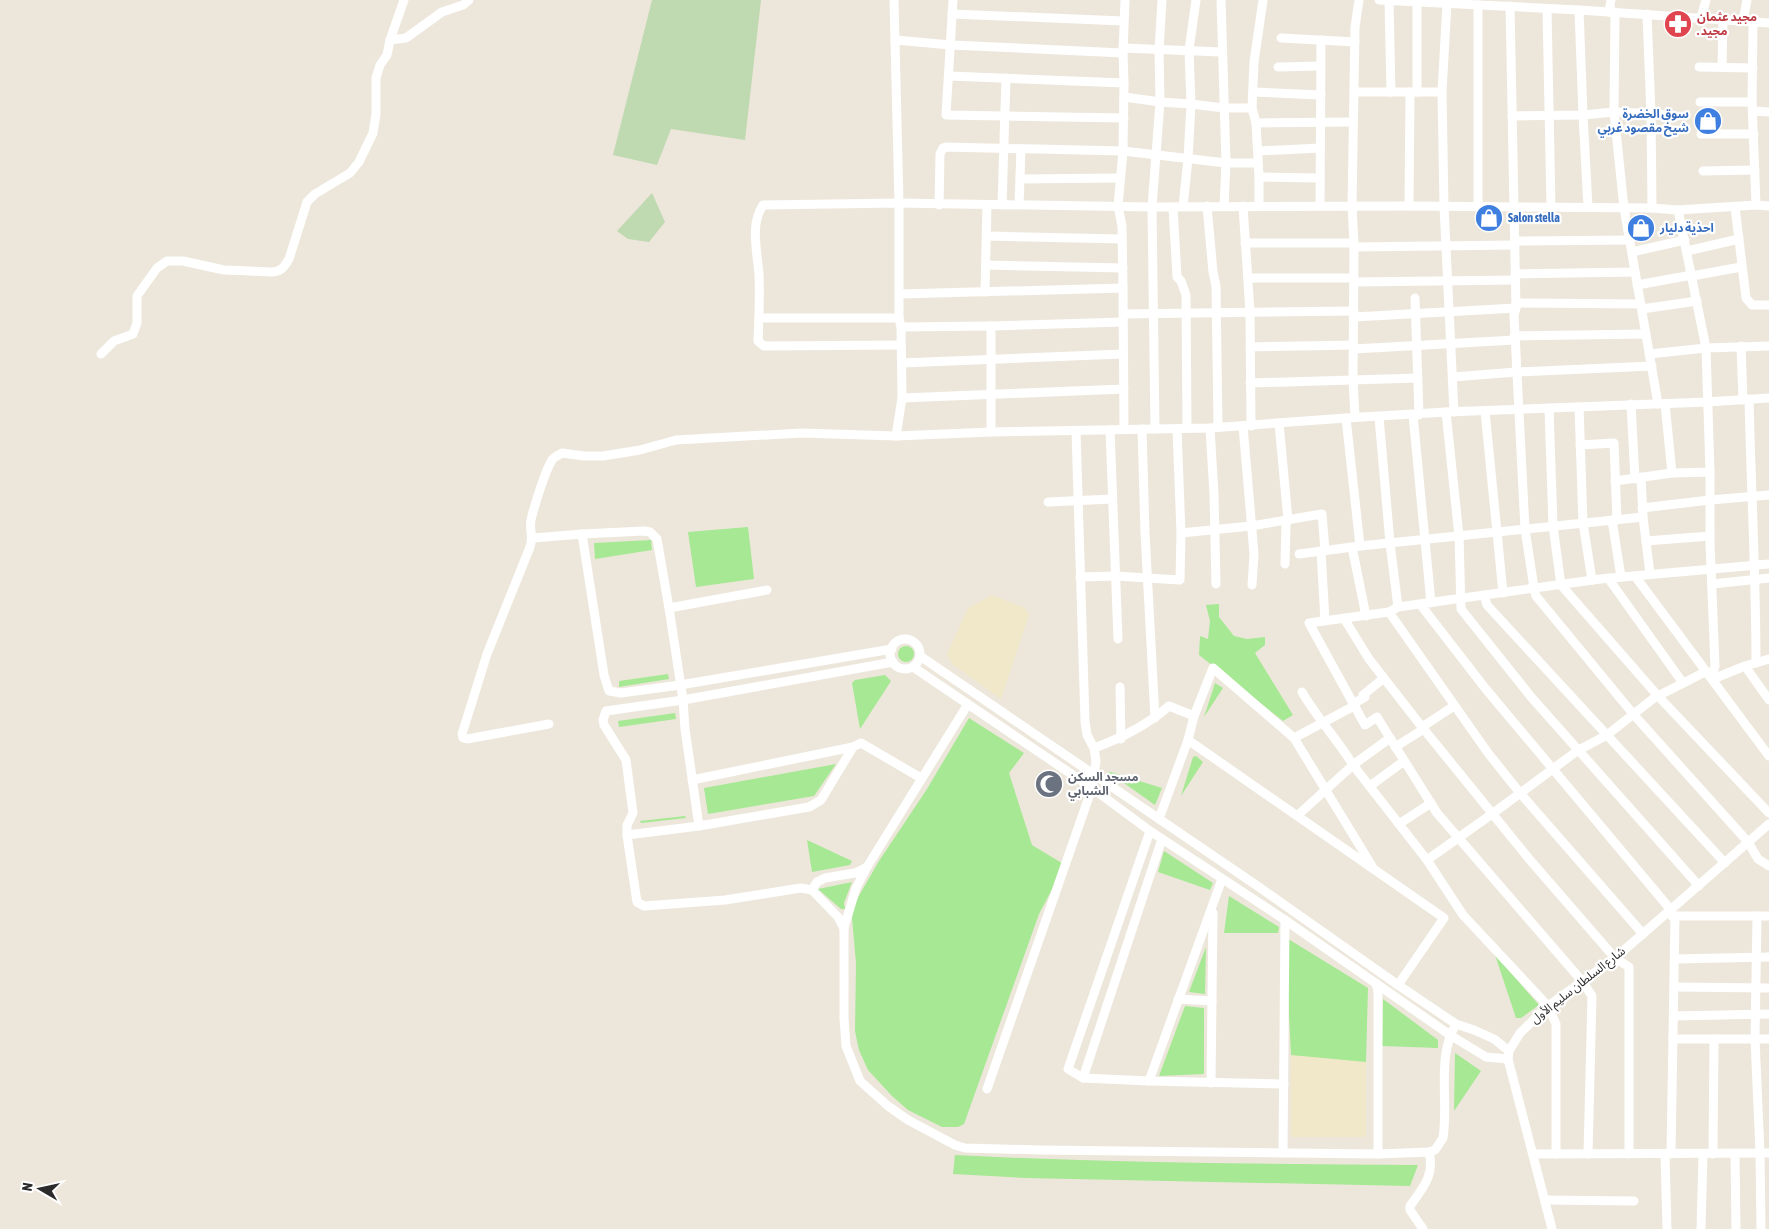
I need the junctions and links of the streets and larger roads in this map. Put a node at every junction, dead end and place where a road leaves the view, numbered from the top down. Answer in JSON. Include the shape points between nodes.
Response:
{"nodes":[{"id":1,"x":404,"y":0,"type":"edge"},
{"id":2,"x":469,"y":0,"type":"edge"},
{"id":3,"x":894,"y":0,"type":"edge"},
{"id":4,"x":953,"y":0,"type":"edge"},
{"id":5,"x":1125,"y":0,"type":"edge"},
{"id":6,"x":1162,"y":0,"type":"edge"},
{"id":7,"x":1196,"y":0,"type":"edge"},
{"id":8,"x":1221,"y":0,"type":"edge"},
{"id":9,"x":1263,"y":0,"type":"edge"},
{"id":10,"x":1359,"y":0,"type":"edge"},
{"id":11,"x":1379,"y":0,"type":"edge"},
{"id":12,"x":1611,"y":0,"type":"edge"},
{"id":13,"x":1706,"y":0,"type":"edge"},
{"id":14,"x":1747,"y":0,"type":"edge"},
{"id":15,"x":1389,"y":1,"type":"edge"},
{"id":16,"x":1417,"y":2,"type":"junction"},
{"id":17,"x":1451,"y":2,"type":"edge"},
{"id":18,"x":1514,"y":4,"type":"edge"},
{"id":19,"x":1565,"y":4,"type":"edge"},
{"id":20,"x":1478,"y":5,"type":"junction"},
{"id":21,"x":1548,"y":9,"type":"junction"},
{"id":22,"x":1579,"y":10,"type":"junction"},
{"id":23,"x":1612,"y":12,"type":"junction"},
{"id":24,"x":952,"y":14,"type":"junction"},
{"id":25,"x":1647,"y":14,"type":"junction"},
{"id":26,"x":1701,"y":18,"type":"junction"},
{"id":27,"x":1723,"y":20,"type":"junction"},
{"id":28,"x":1124,"y":21,"type":"junction"},
{"id":29,"x":1743,"y":21,"type":"junction"},
{"id":30,"x":1753,"y":22,"type":"junction"},
{"id":31,"x":1769,"y":23,"type":"edge"},
{"id":32,"x":1281,"y":38,"type":"dead end"},
{"id":33,"x":390,"y":40,"type":"junction"},
{"id":34,"x":895,"y":40,"type":"junction"},
{"id":35,"x":1321,"y":40,"type":"junction"},
{"id":36,"x":1355,"y":42,"type":"junction"},
{"id":37,"x":951,"y":45,"type":"junction"},
{"id":38,"x":1160,"y":50,"type":"junction"},
{"id":39,"x":1189,"y":50,"type":"junction"},
{"id":40,"x":1123,"y":51,"type":"junction"},
{"id":41,"x":1221,"y":52,"type":"junction"},
{"id":42,"x":1321,"y":66,"type":"junction"},
{"id":43,"x":1278,"y":67,"type":"dead end"},
{"id":44,"x":1699,"y":67,"type":"dead end"},
{"id":45,"x":1722,"y":67,"type":"junction"},
{"id":46,"x":1753,"y":68,"type":"junction"},
{"id":47,"x":949,"y":76,"type":"junction"},
{"id":48,"x":1006,"y":78,"type":"junction"},
{"id":49,"x":1124,"y":83,"type":"junction"},
{"id":50,"x":1253,"y":92,"type":"junction"},
{"id":51,"x":1355,"y":92,"type":"junction"},
{"id":52,"x":1391,"y":92,"type":"junction"},
{"id":53,"x":1413,"y":92,"type":"junction"},
{"id":54,"x":1442,"y":92,"type":"junction"},
{"id":55,"x":1320,"y":96,"type":"junction"},
{"id":56,"x":1124,"y":97,"type":"junction"},
{"id":57,"x":1160,"y":102,"type":"junction"},
{"id":58,"x":1700,"y":102,"type":"dead end"},
{"id":59,"x":1191,"y":104,"type":"junction"},
{"id":60,"x":1753,"y":107,"type":"junction"},
{"id":61,"x":1224,"y":108,"type":"junction"},
{"id":62,"x":1252,"y":108,"type":"junction"},
{"id":63,"x":1614,"y":112,"type":"junction"},
{"id":64,"x":1769,"y":112,"type":"edge"},
{"id":65,"x":1656,"y":114,"type":"junction"},
{"id":66,"x":1550,"y":115,"type":"junction"},
{"id":67,"x":1582,"y":115,"type":"junction"},
{"id":68,"x":1512,"y":116,"type":"junction"},
{"id":69,"x":1005,"y":117,"type":"junction"},
{"id":70,"x":1124,"y":118,"type":"junction"},
{"id":71,"x":1256,"y":122,"type":"junction"},
{"id":72,"x":1353,"y":122,"type":"junction"},
{"id":73,"x":1320,"y":123,"type":"junction"},
{"id":74,"x":1701,"y":134,"type":"dead end"},
{"id":75,"x":1754,"y":134,"type":"junction"},
{"id":76,"x":1004,"y":148,"type":"junction"},
{"id":77,"x":1320,"y":148,"type":"junction"},
{"id":78,"x":1020,"y":149,"type":"junction"},
{"id":79,"x":1123,"y":151,"type":"junction"},
{"id":80,"x":1258,"y":151,"type":"junction"},
{"id":81,"x":1156,"y":155,"type":"junction"},
{"id":82,"x":1188,"y":159,"type":"junction"},
{"id":83,"x":1226,"y":163,"type":"junction"},
{"id":84,"x":1258,"y":163,"type":"junction"},
{"id":85,"x":1755,"y":170,"type":"junction"},
{"id":86,"x":1703,"y":171,"type":"dead end"},
{"id":87,"x":1259,"y":177,"type":"junction"},
{"id":88,"x":1120,"y":178,"type":"junction"},
{"id":89,"x":1320,"y":178,"type":"junction"},
{"id":90,"x":1020,"y":179,"type":"junction"},
{"id":91,"x":899,"y":203,"type":"junction"},
{"id":92,"x":939,"y":204,"type":"junction"},
{"id":93,"x":987,"y":205,"type":"junction"},
{"id":94,"x":1002,"y":205,"type":"junction"},
{"id":95,"x":1019,"y":205,"type":"junction"},
{"id":96,"x":1118,"y":206,"type":"junction"},
{"id":97,"x":1152,"y":206,"type":"junction"},
{"id":98,"x":1178,"y":206,"type":"junction"},
{"id":99,"x":1207,"y":206,"type":"junction"},
{"id":100,"x":1224,"y":206,"type":"junction"},
{"id":101,"x":1242,"y":206,"type":"junction"},
{"id":102,"x":1259,"y":206,"type":"junction"},
{"id":103,"x":1320,"y":206,"type":"junction"},
{"id":104,"x":1352,"y":206,"type":"junction"},
{"id":105,"x":1409,"y":206,"type":"junction"},
{"id":106,"x":1444,"y":206,"type":"junction"},
{"id":107,"x":1478,"y":206,"type":"junction"},
{"id":108,"x":1756,"y":206,"type":"junction"},
{"id":109,"x":1769,"y":206,"type":"edge"},
{"id":110,"x":1514,"y":207,"type":"junction"},
{"id":111,"x":1551,"y":207,"type":"junction"},
{"id":112,"x":1588,"y":207,"type":"junction"},
{"id":113,"x":1735,"y":207,"type":"junction"},
{"id":114,"x":1624,"y":208,"type":"junction"},
{"id":115,"x":1652,"y":208,"type":"junction"},
{"id":116,"x":1678,"y":210,"type":"junction"},
{"id":117,"x":987,"y":236,"type":"junction"},
{"id":118,"x":1122,"y":238,"type":"junction"},
{"id":119,"x":1739,"y":239,"type":"junction"},
{"id":120,"x":1630,"y":240,"type":"junction"},
{"id":121,"x":1685,"y":240,"type":"junction"},
{"id":122,"x":1245,"y":243,"type":"junction"},
{"id":123,"x":1515,"y":243,"type":"junction"},
{"id":124,"x":1354,"y":245,"type":"junction"},
{"id":125,"x":1446,"y":246,"type":"junction"},
{"id":126,"x":1687,"y":251,"type":"junction"},
{"id":127,"x":1632,"y":252,"type":"junction"},
{"id":128,"x":986,"y":265,"type":"junction"},
{"id":129,"x":1741,"y":267,"type":"junction"},
{"id":130,"x":1123,"y":268,"type":"junction"},
{"id":131,"x":1635,"y":272,"type":"junction"},
{"id":132,"x":1692,"y":276,"type":"junction"},
{"id":133,"x":1515,"y":277,"type":"junction"},
{"id":134,"x":1248,"y":278,"type":"junction"},
{"id":135,"x":1354,"y":280,"type":"junction"},
{"id":136,"x":1448,"y":282,"type":"junction"},
{"id":137,"x":1638,"y":285,"type":"junction"},
{"id":138,"x":1124,"y":288,"type":"junction"},
{"id":139,"x":985,"y":292,"type":"junction"},
{"id":140,"x":900,"y":294,"type":"junction"},
{"id":141,"x":1415,"y":298,"type":"dead end"},
{"id":142,"x":1697,"y":301,"type":"junction"},
{"id":143,"x":1769,"y":305,"type":"edge"},
{"id":144,"x":1516,"y":306,"type":"junction"},
{"id":145,"x":1641,"y":307,"type":"junction"},
{"id":146,"x":1250,"y":312,"type":"junction"},
{"id":147,"x":1449,"y":312,"type":"junction"},
{"id":148,"x":1218,"y":313,"type":"junction"},
{"id":149,"x":1154,"y":314,"type":"junction"},
{"id":150,"x":1186,"y":314,"type":"junction"},
{"id":151,"x":1354,"y":314,"type":"junction"},
{"id":152,"x":1415,"y":314,"type":"junction"},
{"id":153,"x":759,"y":318,"type":"junction"},
{"id":154,"x":1124,"y":318,"type":"junction"},
{"id":155,"x":900,"y":322,"type":"junction"},
{"id":156,"x":991,"y":326,"type":"junction"},
{"id":157,"x":1646,"y":334,"type":"junction"},
{"id":158,"x":1514,"y":338,"type":"junction"},
{"id":159,"x":1451,"y":342,"type":"junction"},
{"id":160,"x":901,"y":345,"type":"junction"},
{"id":161,"x":1416,"y":345,"type":"junction"},
{"id":162,"x":1741,"y":346,"type":"junction"},
{"id":163,"x":1769,"y":346,"type":"edge"},
{"id":164,"x":1250,"y":347,"type":"junction"},
{"id":165,"x":1354,"y":347,"type":"junction"},
{"id":166,"x":1706,"y":348,"type":"junction"},
{"id":167,"x":101,"y":354,"type":"dead end"},
{"id":168,"x":1124,"y":354,"type":"junction"},
{"id":169,"x":1649,"y":354,"type":"junction"},
{"id":170,"x":990,"y":360,"type":"junction"},
{"id":171,"x":902,"y":363,"type":"junction"},
{"id":172,"x":1652,"y":366,"type":"junction"},
{"id":173,"x":1516,"y":372,"type":"junction"},
{"id":174,"x":1453,"y":377,"type":"junction"},
{"id":175,"x":1418,"y":378,"type":"junction"},
{"id":176,"x":1354,"y":380,"type":"junction"},
{"id":177,"x":1250,"y":383,"type":"junction"},
{"id":178,"x":1124,"y":389,"type":"junction"},
{"id":179,"x":990,"y":394,"type":"junction"},
{"id":180,"x":902,"y":398,"type":"junction"},
{"id":181,"x":1769,"y":398,"type":"edge"},
{"id":182,"x":1746,"y":400,"type":"junction"},
{"id":183,"x":1707,"y":402,"type":"junction"},
{"id":184,"x":1632,"y":404,"type":"junction"},
{"id":185,"x":1661,"y":404,"type":"junction"},
{"id":186,"x":1579,"y":407,"type":"junction"},
{"id":187,"x":1549,"y":408,"type":"junction"},
{"id":188,"x":1517,"y":409,"type":"junction"},
{"id":189,"x":1485,"y":411,"type":"junction"},
{"id":190,"x":1450,"y":412,"type":"junction"},
{"id":191,"x":1416,"y":415,"type":"junction"},
{"id":192,"x":1379,"y":417,"type":"junction"},
{"id":193,"x":1351,"y":418,"type":"junction"},
{"id":194,"x":1279,"y":424,"type":"junction"},
{"id":195,"x":1247,"y":426,"type":"junction"},
{"id":196,"x":1155,"y":428,"type":"junction"},
{"id":197,"x":1187,"y":428,"type":"junction"},
{"id":198,"x":1214,"y":428,"type":"junction"},
{"id":199,"x":1124,"y":429,"type":"junction"},
{"id":200,"x":1142,"y":429,"type":"junction"},
{"id":201,"x":1177,"y":429,"type":"junction"},
{"id":202,"x":1076,"y":430,"type":"junction"},
{"id":203,"x":1110,"y":430,"type":"junction"},
{"id":204,"x":991,"y":432,"type":"junction"},
{"id":205,"x":896,"y":436,"type":"junction"},
{"id":206,"x":1580,"y":445,"type":"junction"},
{"id":207,"x":1710,"y":472,"type":"junction"},
{"id":208,"x":1672,"y":473,"type":"junction"},
{"id":209,"x":1638,"y":478,"type":"junction"},
{"id":210,"x":1615,"y":482,"type":"junction"},
{"id":211,"x":1769,"y":495,"type":"edge"},
{"id":212,"x":1751,"y":496,"type":"junction"},
{"id":213,"x":1112,"y":499,"type":"junction"},
{"id":214,"x":1078,"y":500,"type":"junction"},
{"id":215,"x":1710,"y":500,"type":"junction"},
{"id":216,"x":1048,"y":502,"type":"dead end"},
{"id":217,"x":1643,"y":512,"type":"junction"},
{"id":218,"x":1288,"y":520,"type":"junction"},
{"id":219,"x":1615,"y":520,"type":"junction"},
{"id":220,"x":1583,"y":523,"type":"junction"},
{"id":221,"x":1251,"y":526,"type":"junction"},
{"id":222,"x":1553,"y":526,"type":"junction"},
{"id":223,"x":1524,"y":529,"type":"junction"},
{"id":224,"x":1215,"y":531,"type":"junction"},
{"id":225,"x":1496,"y":532,"type":"junction"},
{"id":226,"x":1181,"y":533,"type":"junction"},
{"id":227,"x":582,"y":534,"type":"junction"},
{"id":228,"x":1459,"y":536,"type":"junction"},
{"id":229,"x":1710,"y":536,"type":"junction"},
{"id":230,"x":533,"y":538,"type":"junction"},
{"id":231,"x":1425,"y":539,"type":"junction"},
{"id":232,"x":1646,"y":541,"type":"junction"},
{"id":233,"x":1390,"y":543,"type":"junction"},
{"id":234,"x":1356,"y":546,"type":"junction"},
{"id":235,"x":1323,"y":551,"type":"junction"},
{"id":236,"x":1299,"y":554,"type":"dead end"},
{"id":237,"x":1285,"y":564,"type":"dead end"},
{"id":238,"x":1769,"y":564,"type":"edge"},
{"id":239,"x":1756,"y":565,"type":"junction"},
{"id":240,"x":1712,"y":568,"type":"junction"},
{"id":241,"x":1650,"y":574,"type":"junction"},
{"id":242,"x":1116,"y":576,"type":"junction"},
{"id":243,"x":1635,"y":576,"type":"junction"},
{"id":244,"x":1621,"y":577,"type":"junction"},
{"id":245,"x":1080,"y":578,"type":"junction"},
{"id":246,"x":1148,"y":578,"type":"junction"},
{"id":247,"x":1608,"y":578,"type":"junction"},
{"id":248,"x":1769,"y":578,"type":"edge"},
{"id":249,"x":1756,"y":579,"type":"junction"},
{"id":250,"x":1592,"y":580,"type":"junction"},
{"id":251,"x":1216,"y":584,"type":"dead end"},
{"id":252,"x":1712,"y":584,"type":"junction"},
{"id":253,"x":1252,"y":585,"type":"dead end"},
{"id":254,"x":1561,"y":585,"type":"junction"},
{"id":255,"x":1534,"y":588,"type":"junction"},
{"id":256,"x":767,"y":590,"type":"dead end"},
{"id":257,"x":1503,"y":593,"type":"junction"},
{"id":258,"x":1484,"y":595,"type":"junction"},
{"id":259,"x":1460,"y":599,"type":"junction"},
{"id":260,"x":1431,"y":603,"type":"junction"},
{"id":261,"x":1420,"y":604,"type":"junction"},
{"id":262,"x":1398,"y":607,"type":"junction"},
{"id":263,"x":669,"y":608,"type":"junction"},
{"id":264,"x":1389,"y":612,"type":"junction"},
{"id":265,"x":1366,"y":616,"type":"junction"},
{"id":266,"x":1345,"y":620,"type":"junction"},
{"id":267,"x":1325,"y":621,"type":"junction"},
{"id":268,"x":1118,"y":639,"type":"dead end"},
{"id":269,"x":892,"y":649,"type":"junction"},
{"id":270,"x":920,"y":656,"type":"junction"},
{"id":271,"x":1769,"y":659,"type":"edge"},
{"id":272,"x":893,"y":662,"type":"junction"},
{"id":273,"x":1756,"y":663,"type":"junction"},
{"id":274,"x":1745,"y":666,"type":"junction"},
{"id":275,"x":913,"y":667,"type":"junction"},
{"id":276,"x":1712,"y":675,"type":"junction"},
{"id":277,"x":1384,"y":678,"type":"junction"},
{"id":278,"x":1683,"y":683,"type":"junction"},
{"id":279,"x":680,"y":685,"type":"junction"},
{"id":280,"x":1120,"y":688,"type":"dead end"},
{"id":281,"x":1302,"y":692,"type":"dead end"},
{"id":282,"x":1658,"y":696,"type":"junction"},
{"id":283,"x":683,"y":700,"type":"junction"},
{"id":284,"x":1769,"y":700,"type":"edge"},
{"id":285,"x":968,"y":704,"type":"junction"},
{"id":286,"x":1354,"y":705,"type":"junction"},
{"id":287,"x":1454,"y":706,"type":"junction"},
{"id":288,"x":1634,"y":715,"type":"junction"},
{"id":289,"x":1194,"y":716,"type":"junction"},
{"id":290,"x":1155,"y":718,"type":"junction"},
{"id":291,"x":1322,"y":722,"type":"junction"},
{"id":292,"x":549,"y":724,"type":"dead end"},
{"id":293,"x":1423,"y":728,"type":"junction"},
{"id":294,"x":1607,"y":735,"type":"junction"},
{"id":295,"x":1121,"y":738,"type":"junction"},
{"id":296,"x":1294,"y":738,"type":"junction"},
{"id":297,"x":1390,"y":738,"type":"junction"},
{"id":298,"x":1188,"y":740,"type":"junction"},
{"id":299,"x":853,"y":747,"type":"junction"},
{"id":300,"x":1094,"y":748,"type":"junction"},
{"id":301,"x":1395,"y":748,"type":"junction"},
{"id":302,"x":1577,"y":751,"type":"junction"},
{"id":303,"x":1769,"y":756,"type":"edge"},
{"id":304,"x":1404,"y":761,"type":"junction"},
{"id":305,"x":1353,"y":765,"type":"junction"},
{"id":306,"x":1553,"y":770,"type":"junction"},
{"id":307,"x":1094,"y":776,"type":"junction"},
{"id":308,"x":921,"y":778,"type":"junction"},
{"id":309,"x":692,"y":780,"type":"junction"},
{"id":310,"x":1370,"y":786,"type":"junction"},
{"id":311,"x":1092,"y":788,"type":"junction"},
{"id":312,"x":1325,"y":790,"type":"junction"},
{"id":313,"x":1520,"y":793,"type":"junction"},
{"id":314,"x":1431,"y":802,"type":"junction"},
{"id":315,"x":1769,"y":813,"type":"edge"},
{"id":316,"x":1492,"y":814,"type":"junction"},
{"id":317,"x":1298,"y":815,"type":"junction"},
{"id":318,"x":1159,"y":819,"type":"junction"},
{"id":319,"x":1399,"y":824,"type":"junction"},
{"id":320,"x":1769,"y":824,"type":"edge"},
{"id":321,"x":699,"y":826,"type":"junction"},
{"id":322,"x":1176,"y":830,"type":"junction"},
{"id":323,"x":1150,"y":831,"type":"junction"},
{"id":324,"x":627,"y":835,"type":"junction"},
{"id":325,"x":1457,"y":838,"type":"junction"},
{"id":326,"x":1165,"y":841,"type":"junction"},
{"id":327,"x":1748,"y":842,"type":"junction"},
{"id":328,"x":1427,"y":860,"type":"junction"},
{"id":329,"x":1725,"y":863,"type":"junction"},
{"id":330,"x":1769,"y":866,"type":"edge"},
{"id":331,"x":867,"y":867,"type":"junction"},
{"id":332,"x":1375,"y":870,"type":"junction"},
{"id":333,"x":1222,"y":879,"type":"junction"},
{"id":334,"x":1699,"y":886,"type":"junction"},
{"id":335,"x":812,"y":890,"type":"junction"},
{"id":336,"x":1213,"y":905,"type":"junction"},
{"id":337,"x":1670,"y":914,"type":"junction"},
{"id":338,"x":1757,"y":916,"type":"junction"},
{"id":339,"x":1769,"y":916,"type":"edge"},
{"id":340,"x":1285,"y":920,"type":"junction"},
{"id":341,"x":844,"y":928,"type":"junction"},
{"id":342,"x":1643,"y":934,"type":"junction"},
{"id":343,"x":1756,"y":957,"type":"junction"},
{"id":344,"x":1769,"y":957,"type":"edge"},
{"id":345,"x":1615,"y":958,"type":"junction"},
{"id":346,"x":1675,"y":959,"type":"junction"},
{"id":347,"x":1582,"y":982,"type":"junction"},
{"id":348,"x":1376,"y":983,"type":"junction"},
{"id":349,"x":1398,"y":986,"type":"junction"},
{"id":350,"x":1674,"y":987,"type":"junction"},
{"id":351,"x":1756,"y":988,"type":"junction"},
{"id":352,"x":1769,"y":988,"type":"edge"},
{"id":353,"x":1178,"y":999,"type":"junction"},
{"id":354,"x":1212,"y":1001,"type":"junction"},
{"id":355,"x":1548,"y":1006,"type":"junction"},
{"id":356,"x":1769,"y":1014,"type":"edge"},
{"id":357,"x":1756,"y":1015,"type":"junction"},
{"id":358,"x":1674,"y":1016,"type":"junction"},
{"id":359,"x":1456,"y":1024,"type":"junction"},
{"id":360,"x":1450,"y":1035,"type":"junction"},
{"id":361,"x":1673,"y":1039,"type":"junction"},
{"id":362,"x":1714,"y":1039,"type":"junction"},
{"id":363,"x":1756,"y":1039,"type":"junction"},
{"id":364,"x":1769,"y":1039,"type":"edge"},
{"id":365,"x":1509,"y":1055,"type":"junction"},
{"id":366,"x":1082,"y":1078,"type":"junction"},
{"id":367,"x":1149,"y":1081,"type":"junction"},
{"id":368,"x":1211,"y":1083,"type":"junction"},
{"id":369,"x":1284,"y":1084,"type":"junction"},
{"id":370,"x":986,"y":1089,"type":"dead end"},
{"id":371,"x":1429,"y":1152,"type":"junction"},
{"id":372,"x":1283,"y":1153,"type":"junction"},
{"id":373,"x":1378,"y":1154,"type":"junction"},
{"id":374,"x":1533,"y":1154,"type":"junction"},
{"id":375,"x":1556,"y":1154,"type":"junction"},
{"id":376,"x":1588,"y":1154,"type":"junction"},
{"id":377,"x":1629,"y":1154,"type":"junction"},
{"id":378,"x":1668,"y":1154,"type":"junction"},
{"id":379,"x":1703,"y":1154,"type":"junction"},
{"id":380,"x":1714,"y":1154,"type":"junction"},
{"id":381,"x":1735,"y":1154,"type":"junction"},
{"id":382,"x":1765,"y":1154,"type":"edge"},
{"id":383,"x":1545,"y":1200,"type":"junction"},
{"id":384,"x":1634,"y":1201,"type":"dead end"},
{"id":385,"x":1423,"y":1229,"type":"edge"},
{"id":386,"x":1552,"y":1229,"type":"edge"},
{"id":387,"x":1667,"y":1229,"type":"edge"},
{"id":388,"x":1701,"y":1229,"type":"edge"},
{"id":389,"x":1736,"y":1229,"type":"edge"},
{"id":390,"x":1762,"y":1229,"type":"edge"}],
"edges":[{"from":1,"to":33,"type":"street"},
{"from":2,"to":33,"type":"street","via":[[442,12],[406,38]]},
{"from":3,"to":34,"type":"street"},
{"from":4,"to":24,"type":"street"},
{"from":5,"to":28,"type":"street"},
{"from":6,"to":38,"type":"street"},
{"from":7,"to":39,"type":"street"},
{"from":8,"to":41,"type":"street"},
{"from":9,"to":50,"type":"street"},
{"from":10,"to":36,"type":"street"},
{"from":11,"to":15,"type":"street"},
{"from":12,"to":23,"type":"street"},
{"from":13,"to":26,"type":"street"},
{"from":14,"to":29,"type":"street"},
{"from":15,"to":16,"type":"street"},
{"from":15,"to":52,"type":"street"},
{"from":16,"to":17,"type":"street"},
{"from":16,"to":53,"type":"street"},
{"from":17,"to":20,"type":"street"},
{"from":17,"to":54,"type":"street"},
{"from":18,"to":20,"type":"street"},
{"from":18,"to":21,"type":"street"},
{"from":18,"to":68,"type":"street"},
{"from":19,"to":21,"type":"street"},
{"from":19,"to":22,"type":"street"},
{"from":20,"to":107,"type":"street"},
{"from":21,"to":66,"type":"street"},
{"from":22,"to":23,"type":"street"},
{"from":22,"to":67,"type":"street"},
{"from":23,"to":25,"type":"street"},
{"from":23,"to":63,"type":"street"},
{"from":24,"to":28,"type":"street"},
{"from":24,"to":37,"type":"street"},
{"from":25,"to":26,"type":"street"},
{"from":25,"to":65,"type":"street"},
{"from":26,"to":27,"type":"street"},
{"from":27,"to":29,"type":"street"},
{"from":27,"to":45,"type":"street"},
{"from":28,"to":40,"type":"street"},
{"from":29,"to":30,"type":"street"},
{"from":30,"to":31,"type":"street"},
{"from":30,"to":46,"type":"street"},
{"from":32,"to":35,"type":"street"},
{"from":33,"to":167,"type":"street","via":[[376,78],[376,114],[368,145],[350,173],[307,202],[284,268],[272,272],[224,270],[167,261],[157,268],[137,296],[137,323],[132,334],[114,341]]},
{"from":34,"to":37,"type":"street"},
{"from":34,"to":91,"type":"street"},
{"from":35,"to":36,"type":"street"},
{"from":35,"to":42,"type":"street"},
{"from":36,"to":51,"type":"street"},
{"from":37,"to":40,"type":"street"},
{"from":37,"to":47,"type":"street"},
{"from":38,"to":39,"type":"street"},
{"from":38,"to":40,"type":"street"},
{"from":38,"to":57,"type":"street"},
{"from":39,"to":41,"type":"street"},
{"from":39,"to":59,"type":"street"},
{"from":40,"to":49,"type":"street"},
{"from":41,"to":61,"type":"street"},
{"from":42,"to":43,"type":"street"},
{"from":42,"to":55,"type":"street"},
{"from":44,"to":45,"type":"street"},
{"from":45,"to":46,"type":"street"},
{"from":46,"to":60,"type":"street"},
{"from":47,"to":48,"type":"street"},
{"from":47,"to":69,"type":"street","via":[[946,115]]},
{"from":48,"to":49,"type":"street"},
{"from":48,"to":69,"type":"street"},
{"from":49,"to":56,"type":"street"},
{"from":50,"to":55,"type":"street"},
{"from":50,"to":62,"type":"street"},
{"from":51,"to":52,"type":"street"},
{"from":51,"to":72,"type":"street"},
{"from":52,"to":53,"type":"street"},
{"from":53,"to":54,"type":"street"},
{"from":53,"to":105,"type":"street"},
{"from":54,"to":106,"type":"street"},
{"from":55,"to":73,"type":"street"},
{"from":56,"to":57,"type":"street"},
{"from":56,"to":70,"type":"street"},
{"from":57,"to":59,"type":"street"},
{"from":57,"to":81,"type":"street"},
{"from":58,"to":60,"type":"street"},
{"from":59,"to":61,"type":"street"},
{"from":59,"to":82,"type":"street"},
{"from":60,"to":64,"type":"street"},
{"from":60,"to":75,"type":"street"},
{"from":61,"to":62,"type":"street"},
{"from":61,"to":83,"type":"street"},
{"from":62,"to":71,"type":"street"},
{"from":63,"to":65,"type":"street"},
{"from":63,"to":67,"type":"street"},
{"from":63,"to":114,"type":"street"},
{"from":65,"to":115,"type":"street"},
{"from":66,"to":67,"type":"street"},
{"from":66,"to":68,"type":"street"},
{"from":66,"to":111,"type":"street"},
{"from":67,"to":112,"type":"street"},
{"from":68,"to":110,"type":"street"},
{"from":69,"to":70,"type":"street"},
{"from":69,"to":76,"type":"street"},
{"from":70,"to":79,"type":"street"},
{"from":71,"to":73,"type":"street"},
{"from":71,"to":80,"type":"street"},
{"from":72,"to":73,"type":"street"},
{"from":72,"to":104,"type":"street"},
{"from":73,"to":77,"type":"street"},
{"from":74,"to":75,"type":"street"},
{"from":75,"to":85,"type":"street"},
{"from":76,"to":78,"type":"street"},
{"from":76,"to":92,"type":"street","via":[[943,148],[940,154]]},
{"from":76,"to":94,"type":"street"},
{"from":77,"to":80,"type":"street"},
{"from":77,"to":89,"type":"street"},
{"from":78,"to":79,"type":"street"},
{"from":78,"to":90,"type":"street"},
{"from":79,"to":81,"type":"street"},
{"from":79,"to":88,"type":"street"},
{"from":80,"to":84,"type":"street"},
{"from":81,"to":82,"type":"street"},
{"from":81,"to":97,"type":"street"},
{"from":82,"to":83,"type":"street"},
{"from":82,"to":98,"type":"street"},
{"from":83,"to":84,"type":"street"},
{"from":83,"to":100,"type":"street"},
{"from":84,"to":87,"type":"street"},
{"from":85,"to":86,"type":"street"},
{"from":85,"to":108,"type":"street"},
{"from":87,"to":89,"type":"street"},
{"from":87,"to":102,"type":"street"},
{"from":88,"to":90,"type":"street"},
{"from":88,"to":96,"type":"street"},
{"from":89,"to":103,"type":"street"},
{"from":90,"to":95,"type":"street"},
{"from":91,"to":92,"type":"street"},
{"from":91,"to":140,"type":"street"},
{"from":91,"to":153,"type":"street","via":[[763,204],[758,212],[756,236]]},
{"from":92,"to":93,"type":"street"},
{"from":93,"to":94,"type":"street"},
{"from":93,"to":117,"type":"street"},
{"from":94,"to":95,"type":"street"},
{"from":95,"to":96,"type":"street"},
{"from":96,"to":97,"type":"street"},
{"from":96,"to":118,"type":"street"},
{"from":97,"to":98,"type":"street"},
{"from":97,"to":149,"type":"street"},
{"from":98,"to":99,"type":"street"},
{"from":98,"to":150,"type":"street","via":[[1177,277],[1186,295]]},
{"from":99,"to":100,"type":"street"},
{"from":99,"to":148,"type":"street"},
{"from":100,"to":101,"type":"street"},
{"from":101,"to":102,"type":"street"},
{"from":101,"to":122,"type":"street"},
{"from":102,"to":103,"type":"street"},
{"from":103,"to":104,"type":"street"},
{"from":104,"to":105,"type":"street"},
{"from":104,"to":124,"type":"street"},
{"from":105,"to":106,"type":"street"},
{"from":106,"to":107,"type":"street"},
{"from":106,"to":125,"type":"street"},
{"from":107,"to":110,"type":"street"},
{"from":108,"to":109,"type":"street"},
{"from":108,"to":113,"type":"street"},
{"from":110,"to":111,"type":"street"},
{"from":110,"to":123,"type":"street"},
{"from":111,"to":112,"type":"street"},
{"from":112,"to":114,"type":"street"},
{"from":113,"to":116,"type":"street"},
{"from":113,"to":119,"type":"street"},
{"from":114,"to":115,"type":"street"},
{"from":114,"to":120,"type":"street"},
{"from":115,"to":116,"type":"street"},
{"from":116,"to":121,"type":"street"},
{"from":117,"to":118,"type":"street"},
{"from":117,"to":128,"type":"street"},
{"from":118,"to":130,"type":"street"},
{"from":119,"to":126,"type":"street"},
{"from":119,"to":129,"type":"street"},
{"from":120,"to":123,"type":"street"},
{"from":120,"to":127,"type":"street"},
{"from":121,"to":126,"type":"street"},
{"from":121,"to":127,"type":"street"},
{"from":122,"to":124,"type":"street"},
{"from":122,"to":134,"type":"street"},
{"from":123,"to":125,"type":"street"},
{"from":123,"to":133,"type":"street"},
{"from":124,"to":125,"type":"street"},
{"from":124,"to":135,"type":"street"},
{"from":125,"to":136,"type":"street"},
{"from":126,"to":132,"type":"street"},
{"from":127,"to":131,"type":"street"},
{"from":128,"to":130,"type":"street"},
{"from":128,"to":139,"type":"street"},
{"from":129,"to":132,"type":"street"},
{"from":129,"to":143,"type":"street","via":[[1746,298],[1752,305]]},
{"from":130,"to":138,"type":"street"},
{"from":131,"to":133,"type":"street"},
{"from":131,"to":137,"type":"street"},
{"from":132,"to":137,"type":"street"},
{"from":132,"to":142,"type":"street"},
{"from":133,"to":136,"type":"street"},
{"from":133,"to":144,"type":"street"},
{"from":134,"to":135,"type":"street"},
{"from":134,"to":146,"type":"street"},
{"from":135,"to":136,"type":"street"},
{"from":135,"to":151,"type":"street"},
{"from":136,"to":147,"type":"street"},
{"from":137,"to":145,"type":"street"},
{"from":138,"to":139,"type":"street"},
{"from":138,"to":154,"type":"street"},
{"from":139,"to":140,"type":"street"},
{"from":140,"to":155,"type":"street"},
{"from":141,"to":152,"type":"street"},
{"from":142,"to":145,"type":"street"},
{"from":142,"to":166,"type":"street"},
{"from":144,"to":145,"type":"street"},
{"from":144,"to":147,"type":"street"},
{"from":144,"to":158,"type":"street"},
{"from":145,"to":157,"type":"street"},
{"from":146,"to":148,"type":"street"},
{"from":146,"to":151,"type":"street"},
{"from":146,"to":164,"type":"street"},
{"from":147,"to":152,"type":"street"},
{"from":147,"to":159,"type":"street"},
{"from":148,"to":150,"type":"street"},
{"from":148,"to":198,"type":"street"},
{"from":149,"to":150,"type":"street"},
{"from":149,"to":154,"type":"street"},
{"from":149,"to":196,"type":"street"},
{"from":150,"to":197,"type":"street"},
{"from":151,"to":152,"type":"street"},
{"from":151,"to":165,"type":"street"},
{"from":152,"to":161,"type":"street"},
{"from":153,"to":155,"type":"street"},
{"from":153,"to":160,"type":"street","via":[[758,340],[769,347]]},
{"from":154,"to":156,"type":"street"},
{"from":154,"to":168,"type":"street"},
{"from":155,"to":156,"type":"street"},
{"from":155,"to":160,"type":"street"},
{"from":156,"to":170,"type":"street"},
{"from":157,"to":158,"type":"street"},
{"from":157,"to":169,"type":"street"},
{"from":158,"to":159,"type":"street"},
{"from":158,"to":173,"type":"street"},
{"from":159,"to":161,"type":"street"},
{"from":159,"to":174,"type":"street"},
{"from":160,"to":171,"type":"street"},
{"from":161,"to":165,"type":"street"},
{"from":161,"to":175,"type":"street"},
{"from":162,"to":163,"type":"street"},
{"from":162,"to":166,"type":"street"},
{"from":162,"to":182,"type":"street"},
{"from":164,"to":165,"type":"street"},
{"from":164,"to":177,"type":"street"},
{"from":165,"to":176,"type":"street"},
{"from":166,"to":169,"type":"street"},
{"from":166,"to":183,"type":"street"},
{"from":168,"to":170,"type":"street"},
{"from":168,"to":178,"type":"street"},
{"from":169,"to":172,"type":"street"},
{"from":170,"to":171,"type":"street"},
{"from":170,"to":179,"type":"street"},
{"from":171,"to":180,"type":"street"},
{"from":172,"to":173,"type":"street"},
{"from":172,"to":185,"type":"street"},
{"from":173,"to":174,"type":"street"},
{"from":173,"to":188,"type":"street"},
{"from":174,"to":190,"type":"street"},
{"from":175,"to":176,"type":"street"},
{"from":175,"to":191,"type":"street"},
{"from":176,"to":177,"type":"street"},
{"from":176,"to":193,"type":"street"},
{"from":177,"to":195,"type":"street"},
{"from":178,"to":179,"type":"street"},
{"from":178,"to":199,"type":"street"},
{"from":179,"to":180,"type":"street"},
{"from":179,"to":204,"type":"street"},
{"from":180,"to":205,"type":"street"},
{"from":181,"to":182,"type":"street"},
{"from":182,"to":183,"type":"street"},
{"from":182,"to":212,"type":"street"},
{"from":183,"to":185,"type":"street"},
{"from":183,"to":207,"type":"street"},
{"from":184,"to":185,"type":"street"},
{"from":184,"to":186,"type":"street"},
{"from":184,"to":209,"type":"street"},
{"from":185,"to":208,"type":"street"},
{"from":186,"to":187,"type":"street"},
{"from":186,"to":206,"type":"street"},
{"from":187,"to":188,"type":"street"},
{"from":187,"to":222,"type":"street"},
{"from":188,"to":189,"type":"street"},
{"from":188,"to":223,"type":"street"},
{"from":189,"to":190,"type":"street"},
{"from":189,"to":225,"type":"street"},
{"from":190,"to":191,"type":"street"},
{"from":190,"to":228,"type":"street"},
{"from":191,"to":192,"type":"street"},
{"from":191,"to":231,"type":"street"},
{"from":192,"to":193,"type":"street"},
{"from":192,"to":233,"type":"street"},
{"from":193,"to":194,"type":"street"},
{"from":193,"to":234,"type":"street"},
{"from":194,"to":195,"type":"street"},
{"from":194,"to":218,"type":"street"},
{"from":195,"to":198,"type":"street"},
{"from":195,"to":221,"type":"street"},
{"from":196,"to":200,"type":"street"},
{"from":196,"to":201,"type":"street"},
{"from":197,"to":198,"type":"street"},
{"from":197,"to":201,"type":"street"},
{"from":198,"to":224,"type":"street"},
{"from":199,"to":200,"type":"street"},
{"from":199,"to":203,"type":"street"},
{"from":200,"to":246,"type":"street"},
{"from":201,"to":226,"type":"street"},
{"from":202,"to":203,"type":"street"},
{"from":202,"to":204,"type":"street"},
{"from":202,"to":214,"type":"street"},
{"from":203,"to":213,"type":"street"},
{"from":204,"to":205,"type":"street"},
{"from":205,"to":230,"type":"street","via":[[802,432],[676,440],[603,456],[562,453],[553,459],[531,519]]},
{"from":206,"to":210,"type":"street","via":[[1614,443]]},
{"from":206,"to":220,"type":"street"},
{"from":207,"to":208,"type":"street"},
{"from":207,"to":215,"type":"street"},
{"from":208,"to":209,"type":"street"},
{"from":209,"to":210,"type":"street"},
{"from":209,"to":217,"type":"street"},
{"from":210,"to":219,"type":"street"},
{"from":211,"to":212,"type":"street"},
{"from":212,"to":215,"type":"street"},
{"from":212,"to":239,"type":"street"},
{"from":213,"to":214,"type":"street"},
{"from":213,"to":242,"type":"street"},
{"from":214,"to":216,"type":"street"},
{"from":214,"to":245,"type":"street"},
{"from":215,"to":217,"type":"street"},
{"from":215,"to":229,"type":"street"},
{"from":217,"to":219,"type":"street"},
{"from":217,"to":232,"type":"street"},
{"from":218,"to":221,"type":"street"},
{"from":218,"to":235,"type":"street","via":[[1322,514]]},
{"from":218,"to":237,"type":"street"},
{"from":219,"to":220,"type":"street"},
{"from":219,"to":244,"type":"street"},
{"from":220,"to":222,"type":"street"},
{"from":220,"to":250,"type":"street"},
{"from":221,"to":224,"type":"street"},
{"from":221,"to":253,"type":"street","via":[[1254,554]]},
{"from":222,"to":223,"type":"street"},
{"from":222,"to":254,"type":"street"},
{"from":223,"to":225,"type":"street"},
{"from":223,"to":255,"type":"street"},
{"from":224,"to":226,"type":"street"},
{"from":224,"to":251,"type":"street"},
{"from":225,"to":228,"type":"street"},
{"from":225,"to":257,"type":"street"},
{"from":226,"to":246,"type":"street","via":[[1180,580]]},
{"from":227,"to":230,"type":"street"},
{"from":227,"to":263,"type":"street","via":[[644,531],[653,534],[658,542]]},
{"from":227,"to":279,"type":"street","via":[[609,690],[621,693]]},
{"from":228,"to":231,"type":"street"},
{"from":228,"to":259,"type":"street"},
{"from":229,"to":232,"type":"street"},
{"from":229,"to":240,"type":"street"},
{"from":230,"to":292,"type":"street","via":[[487,654],[462,734],[467,739]]},
{"from":231,"to":233,"type":"street"},
{"from":231,"to":260,"type":"street"},
{"from":232,"to":241,"type":"street"},
{"from":233,"to":234,"type":"street"},
{"from":233,"to":262,"type":"street"},
{"from":234,"to":235,"type":"street"},
{"from":234,"to":265,"type":"street"},
{"from":235,"to":236,"type":"street"},
{"from":235,"to":267,"type":"street"},
{"from":238,"to":239,"type":"street"},
{"from":239,"to":240,"type":"street"},
{"from":239,"to":249,"type":"street"},
{"from":240,"to":241,"type":"street"},
{"from":240,"to":252,"type":"street"},
{"from":241,"to":243,"type":"street"},
{"from":242,"to":245,"type":"street"},
{"from":242,"to":246,"type":"street"},
{"from":242,"to":268,"type":"street"},
{"from":243,"to":244,"type":"street"},
{"from":243,"to":276,"type":"street"},
{"from":244,"to":247,"type":"street"},
{"from":245,"to":300,"type":"street","via":[[1085,721],[1087,735]]},
{"from":246,"to":290,"type":"street"},
{"from":247,"to":250,"type":"street"},
{"from":247,"to":278,"type":"street"},
{"from":248,"to":249,"type":"street"},
{"from":249,"to":252,"type":"street"},
{"from":249,"to":273,"type":"street"},
{"from":250,"to":254,"type":"street"},
{"from":252,"to":276,"type":"street","via":[[1715,666]]},
{"from":254,"to":255,"type":"street"},
{"from":254,"to":282,"type":"street"},
{"from":255,"to":257,"type":"street"},
{"from":255,"to":288,"type":"street","via":[[1536,596]]},
{"from":256,"to":263,"type":"street"},
{"from":257,"to":258,"type":"street"},
{"from":258,"to":259,"type":"street"},
{"from":258,"to":294,"type":"street","via":[[1487,605]]},
{"from":259,"to":260,"type":"street"},
{"from":259,"to":302,"type":"street","via":[[1460,609]]},
{"from":260,"to":261,"type":"street"},
{"from":261,"to":262,"type":"street"},
{"from":261,"to":306,"type":"street"},
{"from":262,"to":264,"type":"street"},
{"from":263,"to":279,"type":"street"},
{"from":264,"to":265,"type":"street"},
{"from":264,"to":287,"type":"street"},
{"from":265,"to":266,"type":"street"},
{"from":266,"to":267,"type":"street"},
{"from":266,"to":277,"type":"street"},
{"from":267,"to":286,"type":"street","via":[[1310,623]]},
{"from":269,"to":270,"type":"street","via":[[902,640],[911,641],[918,647]]},
{"from":269,"to":272,"type":"street"},
{"from":269,"to":279,"type":"street"},
{"from":270,"to":275,"type":"street"},
{"from":270,"to":307,"type":"street"},
{"from":271,"to":273,"type":"street"},
{"from":272,"to":275,"type":"street","via":[[902,669]]},
{"from":272,"to":283,"type":"street"},
{"from":273,"to":274,"type":"street"},
{"from":274,"to":276,"type":"street"},
{"from":274,"to":284,"type":"street"},
{"from":275,"to":285,"type":"street"},
{"from":276,"to":278,"type":"street"},
{"from":276,"to":303,"type":"street"},
{"from":277,"to":286,"type":"street"},
{"from":277,"to":293,"type":"street"},
{"from":278,"to":282,"type":"street"},
{"from":279,"to":283,"type":"street"},
{"from":280,"to":295,"type":"street"},
{"from":281,"to":291,"type":"street"},
{"from":282,"to":288,"type":"street"},
{"from":282,"to":315,"type":"street"},
{"from":283,"to":309,"type":"street"},
{"from":283,"to":324,"type":"street","via":[[606,711],[604,714],[604,725],[626,760],[633,813],[627,825]]},
{"from":285,"to":308,"type":"street"},
{"from":285,"to":311,"type":"street"},
{"from":286,"to":291,"type":"street"},
{"from":286,"to":297,"type":"street","via":[[1365,725],[1377,717]]},
{"from":287,"to":293,"type":"street"},
{"from":287,"to":313,"type":"street"},
{"from":288,"to":294,"type":"street"},
{"from":288,"to":327,"type":"street"},
{"from":289,"to":290,"type":"street","via":[[1169,706]]},
{"from":289,"to":296,"type":"street","via":[[1213,668]]},
{"from":289,"to":298,"type":"street"},
{"from":290,"to":295,"type":"street"},
{"from":291,"to":296,"type":"street"},
{"from":291,"to":305,"type":"street"},
{"from":293,"to":301,"type":"street"},
{"from":293,"to":316,"type":"street"},
{"from":294,"to":302,"type":"street"},
{"from":294,"to":329,"type":"street"},
{"from":295,"to":300,"type":"street"},
{"from":296,"to":312,"type":"street"},
{"from":297,"to":301,"type":"street"},
{"from":297,"to":305,"type":"street"},
{"from":298,"to":317,"type":"street"},
{"from":298,"to":318,"type":"street"},
{"from":299,"to":308,"type":"street","via":[[861,743]]},
{"from":299,"to":309,"type":"street"},
{"from":299,"to":321,"type":"street","via":[[821,800],[809,808]]},
{"from":300,"to":307,"type":"street"},
{"from":301,"to":304,"type":"street"},
{"from":302,"to":306,"type":"street"},
{"from":302,"to":334,"type":"street"},
{"from":304,"to":310,"type":"street"},
{"from":304,"to":314,"type":"street"},
{"from":305,"to":310,"type":"street"},
{"from":305,"to":312,"type":"street"},
{"from":306,"to":313,"type":"street"},
{"from":306,"to":337,"type":"street"},
{"from":307,"to":311,"type":"street"},
{"from":307,"to":318,"type":"street"},
{"from":308,"to":331,"type":"street"},
{"from":309,"to":321,"type":"street"},
{"from":310,"to":319,"type":"street"},
{"from":311,"to":323,"type":"street"},
{"from":311,"to":370,"type":"street"},
{"from":312,"to":317,"type":"street"},
{"from":312,"to":332,"type":"street"},
{"from":313,"to":316,"type":"street"},
{"from":313,"to":342,"type":"street"},
{"from":314,"to":319,"type":"street"},
{"from":314,"to":325,"type":"street"},
{"from":316,"to":325,"type":"street"},
{"from":316,"to":345,"type":"street"},
{"from":317,"to":332,"type":"street"},
{"from":318,"to":322,"type":"street"},
{"from":319,"to":328,"type":"street"},
{"from":320,"to":327,"type":"street","name":"شارع السلطان سليم الأول"},
{"from":321,"to":324,"type":"street"},
{"from":322,"to":326,"type":"street"},
{"from":322,"to":349,"type":"street"},
{"from":323,"to":326,"type":"street"},
{"from":323,"to":366,"type":"street","via":[[1068,1069]]},
{"from":324,"to":335,"type":"street","via":[[637,902],[644,906],[725,900],[801,888]]},
{"from":325,"to":328,"type":"street"},
{"from":325,"to":347,"type":"street"},
{"from":326,"to":333,"type":"street"},
{"from":326,"to":366,"type":"street"},
{"from":327,"to":329,"type":"street","name":"شارع السلطان سليم الأول"},
{"from":327,"to":330,"type":"street","via":[[1758,859]]},
{"from":328,"to":355,"type":"street","via":[[1463,914]]},
{"from":329,"to":334,"type":"street","name":"شارع السلطان سليم الأول"},
{"from":331,"to":335,"type":"street","via":[[855,873],[825,878]]},
{"from":331,"to":341,"type":"street","via":[[856,888]]},
{"from":332,"to":349,"type":"street","via":[[1444,918]]},
{"from":333,"to":336,"type":"street"},
{"from":333,"to":340,"type":"street"},
{"from":334,"to":337,"type":"street","name":"شارع السلطان سليم الأول"},
{"from":335,"to":341,"type":"street"},
{"from":336,"to":353,"type":"street"},
{"from":336,"to":354,"type":"street"},
{"from":337,"to":338,"type":"street"},
{"from":337,"to":342,"type":"street","name":"شارع السلطان سليم الأول"},
{"from":337,"to":346,"type":"street"},
{"from":338,"to":339,"type":"street"},
{"from":338,"to":343,"type":"street"},
{"from":340,"to":348,"type":"street"},
{"from":340,"to":369,"type":"street"},
{"from":341,"to":372,"type":"street","via":[[846,1046],[860,1081],[895,1111],[956,1145],[1040,1150]]},
{"from":342,"to":345,"type":"street","name":"شارع السلطان سليم الأول"},
{"from":343,"to":344,"type":"street"},
{"from":343,"to":346,"type":"street"},
{"from":343,"to":351,"type":"street"},
{"from":345,"to":347,"type":"street","name":"شارع السلطان سليم الأول"},
{"from":345,"to":377,"type":"street","via":[[1629,967]]},
{"from":346,"to":350,"type":"street"},
{"from":347,"to":355,"type":"street","name":"شارع السلطان سليم الأول"},
{"from":347,"to":376,"type":"street","via":[[1592,996]]},
{"from":348,"to":360,"type":"street"},
{"from":348,"to":373,"type":"street"},
{"from":349,"to":359,"type":"street"},
{"from":350,"to":351,"type":"street"},
{"from":350,"to":358,"type":"street"},
{"from":351,"to":352,"type":"street"},
{"from":351,"to":357,"type":"street"},
{"from":353,"to":354,"type":"street"},
{"from":353,"to":367,"type":"street"},
{"from":354,"to":368,"type":"street"},
{"from":355,"to":365,"type":"street","name":"شارع السلطان سليم الأول","via":[[1520,1033]]},
{"from":355,"to":375,"type":"street","via":[[1556,1024]]},
{"from":356,"to":357,"type":"street"},
{"from":357,"to":358,"type":"street"},
{"from":357,"to":363,"type":"street"},
{"from":358,"to":361,"type":"street"},
{"from":359,"to":360,"type":"street"},
{"from":359,"to":365,"type":"street","via":[[1494,1038]]},
{"from":360,"to":365,"type":"street","via":[[1486,1057]]},
{"from":360,"to":371,"type":"street","via":[[1446,1052],[1443,1138],[1435,1150]]},
{"from":361,"to":362,"type":"street"},
{"from":361,"to":378,"type":"street"},
{"from":362,"to":363,"type":"street"},
{"from":362,"to":380,"type":"street"},
{"from":363,"to":364,"type":"street"},
{"from":363,"to":382,"type":"street"},
{"from":365,"to":374,"type":"street"},
{"from":366,"to":367,"type":"street"},
{"from":367,"to":368,"type":"street"},
{"from":368,"to":369,"type":"street"},
{"from":369,"to":372,"type":"street"},
{"from":371,"to":373,"type":"street"},
{"from":371,"to":385,"type":"street","via":[[1432,1170],[1410,1206]]},
{"from":372,"to":373,"type":"street"},
{"from":374,"to":375,"type":"street"},
{"from":374,"to":383,"type":"street"},
{"from":375,"to":376,"type":"street"},
{"from":376,"to":377,"type":"street"},
{"from":377,"to":378,"type":"street"},
{"from":378,"to":379,"type":"street"},
{"from":378,"to":387,"type":"street"},
{"from":379,"to":380,"type":"street"},
{"from":379,"to":388,"type":"street"},
{"from":380,"to":381,"type":"street"},
{"from":381,"to":382,"type":"street"},
{"from":381,"to":389,"type":"street"},
{"from":382,"to":390,"type":"street"},
{"from":383,"to":384,"type":"street"},
{"from":383,"to":386,"type":"street"}]}
